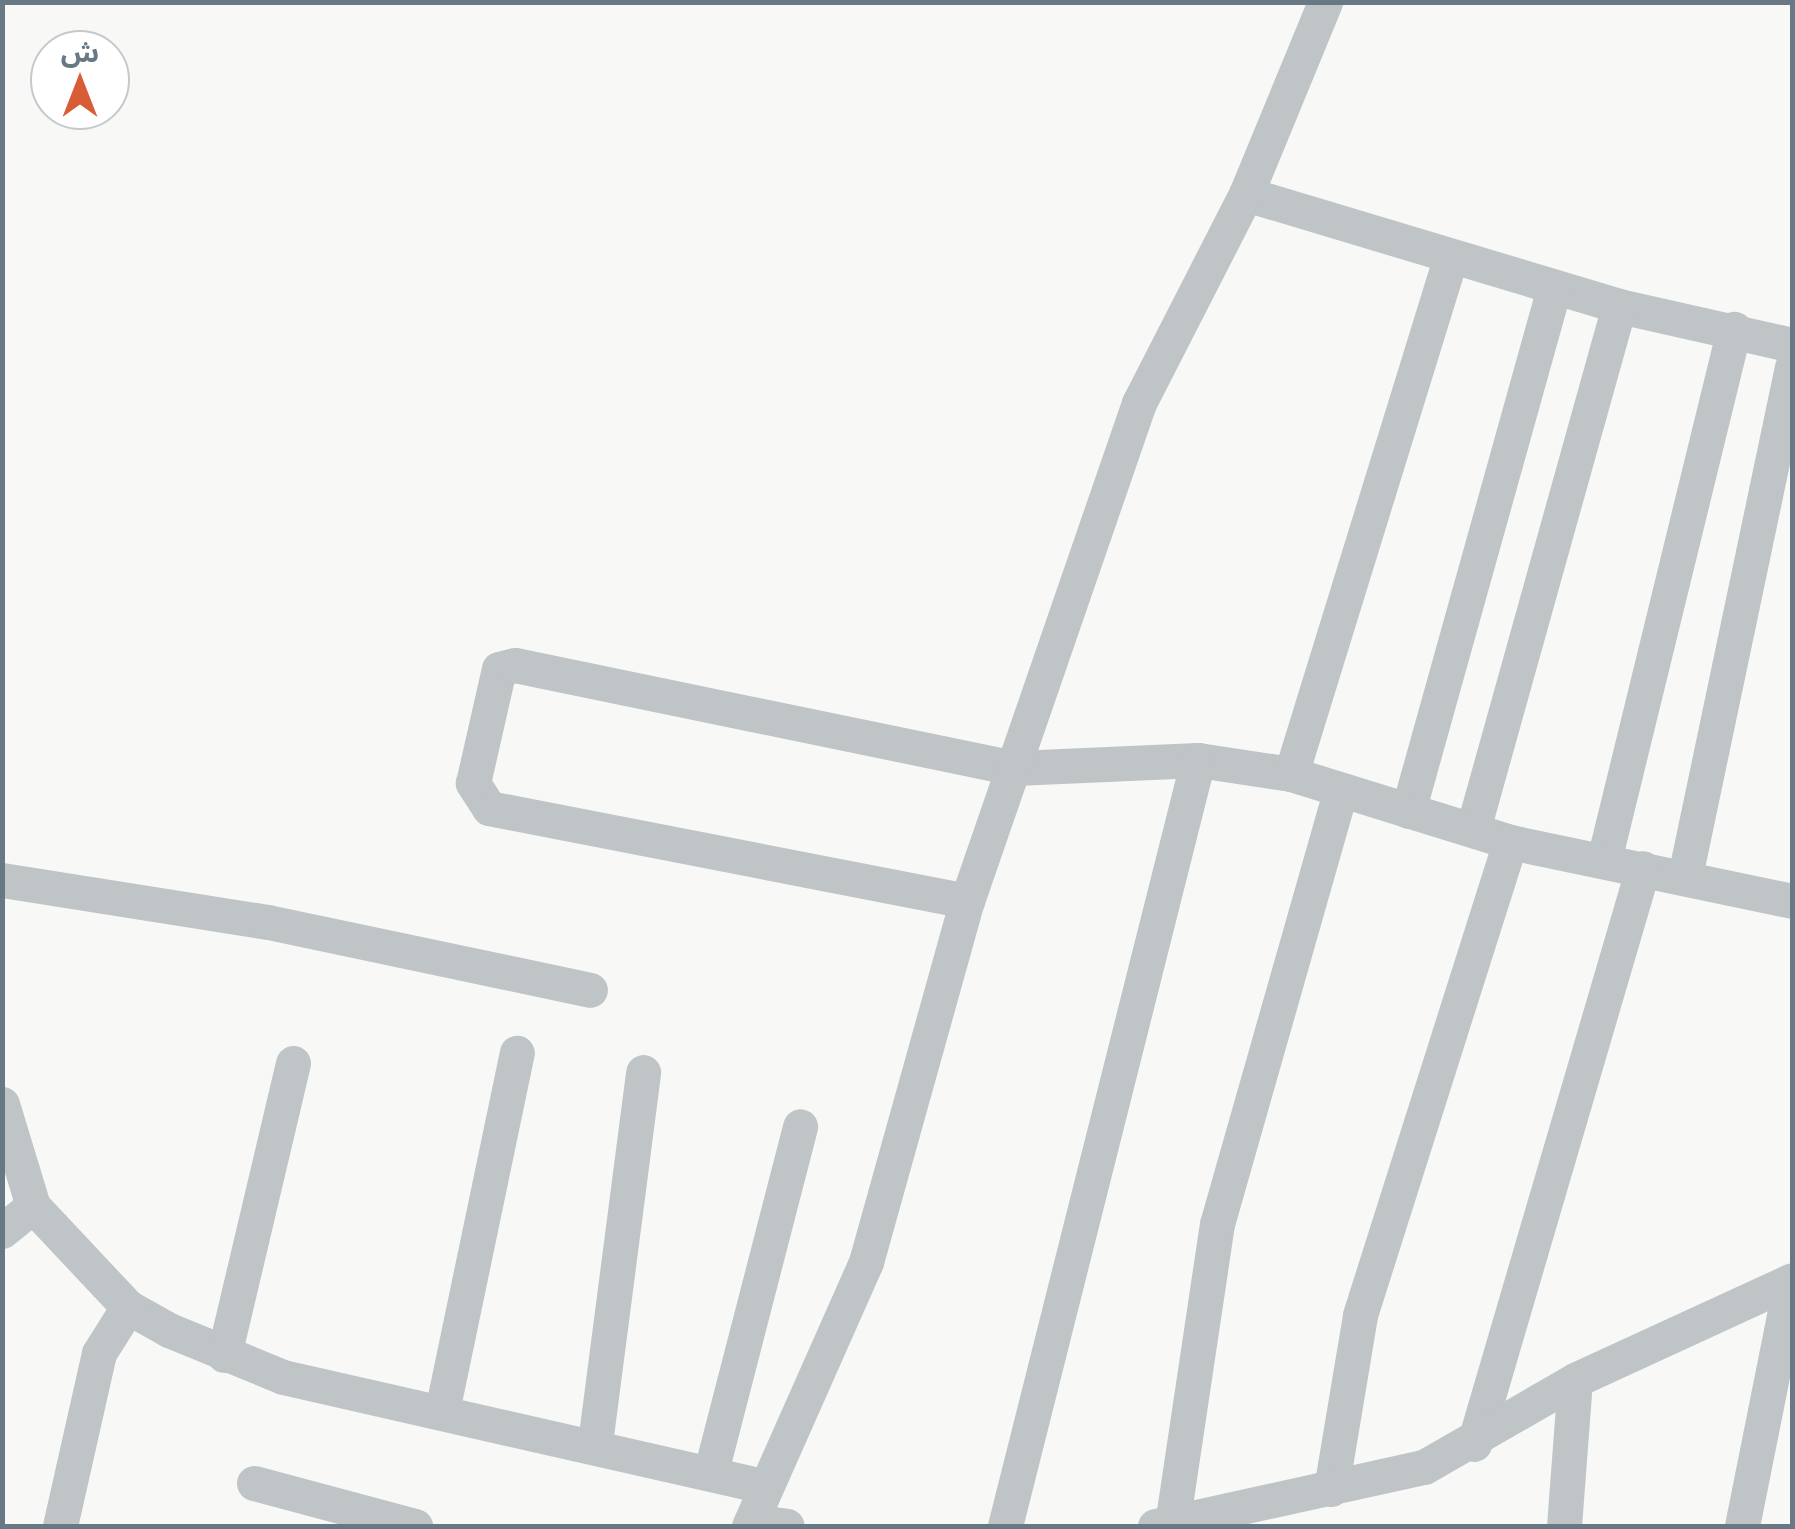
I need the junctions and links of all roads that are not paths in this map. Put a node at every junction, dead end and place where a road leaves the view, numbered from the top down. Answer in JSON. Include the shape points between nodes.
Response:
{"nodes":[{"id":1,"x":1325,"y":2,"type":"edge"},
{"id":2,"x":1246,"y":194,"type":"junction"},
{"id":3,"x":1450,"y":259,"type":"junction"},
{"id":4,"x":1554,"y":288,"type":"junction"},
{"id":5,"x":1620,"y":306,"type":"junction"},
{"id":6,"x":1734,"y":328,"type":"junction"},
{"id":7,"x":1792,"y":345,"type":"edge"},
{"id":8,"x":1792,"y":367,"type":"edge"},
{"id":9,"x":1198,"y":760,"type":"junction"},
{"id":10,"x":1014,"y":768,"type":"junction"},
{"id":11,"x":1291,"y":774,"type":"junction"},
{"id":12,"x":1340,"y":792,"type":"junction"},
{"id":13,"x":1408,"y":811,"type":"junction"},
{"id":14,"x":1473,"y":829,"type":"junction"},
{"id":15,"x":1510,"y":842,"type":"junction"},
{"id":16,"x":1604,"y":860,"type":"junction"},
{"id":17,"x":1644,"y":868,"type":"junction"},
{"id":18,"x":1686,"y":876,"type":"junction"},
{"id":19,"x":2,"y":880,"type":"edge"},
{"id":20,"x":967,"y":901,"type":"junction"},
{"id":21,"x":1792,"y":901,"type":"edge"},
{"id":22,"x":590,"y":990,"type":"dead end"},
{"id":23,"x":517,"y":1052,"type":"dead end"},
{"id":24,"x":293,"y":1063,"type":"dead end"},
{"id":25,"x":643,"y":1072,"type":"dead end"},
{"id":26,"x":2,"y":1104,"type":"edge"},
{"id":27,"x":800,"y":1126,"type":"dead end"},
{"id":28,"x":33,"y":1206,"type":"junction"},
{"id":29,"x":2,"y":1231,"type":"edge"},
{"id":30,"x":1792,"y":1280,"type":"edge"},
{"id":31,"x":128,"y":1308,"type":"junction"},
{"id":32,"x":224,"y":1355,"type":"junction"},
{"id":33,"x":1575,"y":1380,"type":"junction"},
{"id":34,"x":442,"y":1411,"type":"junction"},
{"id":35,"x":594,"y":1443,"type":"junction"},
{"id":36,"x":1474,"y":1444,"type":"junction"},
{"id":37,"x":711,"y":1471,"type":"junction"},
{"id":38,"x":254,"y":1483,"type":"dead end"},
{"id":39,"x":762,"y":1486,"type":"junction"},
{"id":40,"x":1331,"y":1488,"type":"junction"},
{"id":41,"x":1164,"y":1522,"type":"edge"},
{"id":42,"x":750,"y":1524,"type":"edge"},
{"id":43,"x":60,"y":1526,"type":"edge"},
{"id":44,"x":415,"y":1526,"type":"edge"},
{"id":45,"x":787,"y":1526,"type":"edge"},
{"id":46,"x":1005,"y":1526,"type":"edge"},
{"id":47,"x":1564,"y":1526,"type":"edge"},
{"id":48,"x":1742,"y":1526,"type":"edge"}],
"edges":[{"from":1,"to":2,"type":"street"},
{"from":2,"to":3,"type":"street"},
{"from":2,"to":10,"type":"street","via":[[1139,403]]},
{"from":3,"to":4,"type":"street"},
{"from":3,"to":11,"type":"street"},
{"from":4,"to":5,"type":"street"},
{"from":4,"to":13,"type":"street"},
{"from":5,"to":6,"type":"street"},
{"from":5,"to":14,"type":"street"},
{"from":6,"to":7,"type":"street"},
{"from":6,"to":16,"type":"street"},
{"from":8,"to":18,"type":"street"},
{"from":9,"to":10,"type":"street"},
{"from":9,"to":11,"type":"street"},
{"from":9,"to":46,"type":"street"},
{"from":10,"to":20,"type":"street"},
{"from":10,"to":20,"type":"street","via":[[515,664],[497,674],[473,782],[488,808]]},
{"from":11,"to":12,"type":"street"},
{"from":12,"to":13,"type":"street"},
{"from":12,"to":41,"type":"street","via":[[1217,1224]]},
{"from":13,"to":14,"type":"street"},
{"from":14,"to":15,"type":"street"},
{"from":15,"to":16,"type":"street"},
{"from":15,"to":40,"type":"street","via":[[1360,1315]]},
{"from":16,"to":17,"type":"street"},
{"from":17,"to":18,"type":"street"},
{"from":17,"to":36,"type":"street"},
{"from":18,"to":21,"type":"street"},
{"from":19,"to":22,"type":"street","via":[[268,922]]},
{"from":20,"to":39,"type":"street","via":[[866,1262]]},
{"from":23,"to":34,"type":"street"},
{"from":24,"to":32,"type":"street"},
{"from":25,"to":35,"type":"street"},
{"from":26,"to":28,"type":"street"},
{"from":27,"to":37,"type":"street"},
{"from":28,"to":29,"type":"street"},
{"from":28,"to":31,"type":"street"},
{"from":30,"to":33,"type":"street"},
{"from":30,"to":48,"type":"street"},
{"from":31,"to":32,"type":"street"},
{"from":31,"to":43,"type":"street","via":[[98,1353]]},
{"from":32,"to":34,"type":"street"},
{"from":33,"to":36,"type":"street"},
{"from":33,"to":47,"type":"street"},
{"from":34,"to":35,"type":"street"},
{"from":35,"to":37,"type":"street"},
{"from":36,"to":40,"type":"street","via":[[1391,1479]]},
{"from":37,"to":39,"type":"street"},
{"from":38,"to":44,"type":"street"},
{"from":39,"to":42,"type":"street"},
{"from":40,"to":41,"type":"street"},
{"from":42,"to":45,"type":"street"}]}
